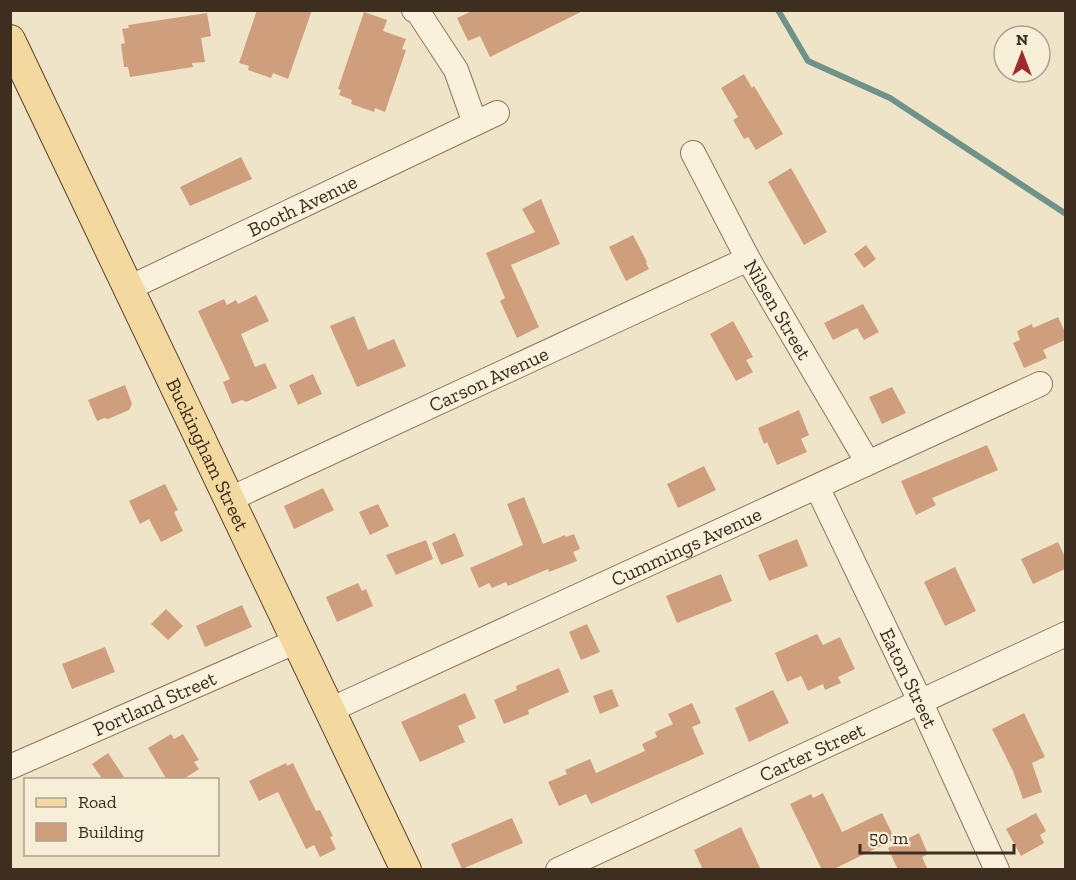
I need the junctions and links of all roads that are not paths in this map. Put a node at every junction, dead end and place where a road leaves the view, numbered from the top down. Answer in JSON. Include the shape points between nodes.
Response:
{"nodes":[{"id":1,"x":414,"y":10,"type":"edge"},
{"id":2,"x":10,"y":40,"type":"edge"},
{"id":3,"x":497,"y":113,"type":"dead end"},
{"id":4,"x":476,"y":123,"type":"junction"},
{"id":5,"x":693,"y":153,"type":"dead end"},
{"id":6,"x":748,"y":260,"type":"junction"},
{"id":7,"x":129,"y":288,"type":"junction"},
{"id":8,"x":1040,"y":384,"type":"dead end"},
{"id":9,"x":868,"y":464,"type":"junction"},
{"id":10,"x":817,"y":487,"type":"junction"},
{"id":11,"x":230,"y":499,"type":"junction"},
{"id":12,"x":1065,"y":634,"type":"edge"},
{"id":13,"x":297,"y":641,"type":"junction"},
{"id":14,"x":920,"y":701,"type":"junction"},
{"id":15,"x":330,"y":710,"type":"junction"},
{"id":16,"x":10,"y":767,"type":"edge"},
{"id":17,"x":406,"y":870,"type":"edge"},
{"id":18,"x":558,"y":870,"type":"edge"},
{"id":19,"x":997,"y":870,"type":"edge"}],
"edges":[{"from":1,"to":4,"type":"street","via":[[456,70]]},
{"from":2,"to":7,"type":"main road","name":"Buckingham Street"},
{"from":3,"to":4,"type":"street","name":"Booth Avenue"},
{"from":4,"to":7,"type":"street","name":"Booth Avenue"},
{"from":5,"to":6,"type":"street","name":"Nilsen Street"},
{"from":6,"to":9,"type":"street","name":"Nilsen Street"},
{"from":6,"to":11,"type":"street","name":"Carson Avenue"},
{"from":7,"to":11,"type":"main road","name":"Buckingham Street"},
{"from":8,"to":9,"type":"street","name":"Cummings Avenue"},
{"from":9,"to":10,"type":"street","name":"Cummings Avenue"},
{"from":10,"to":14,"type":"street","name":"Eaton Street"},
{"from":10,"to":15,"type":"street","name":"Cummings Avenue"},
{"from":11,"to":13,"type":"main road","name":"Buckingham Street"},
{"from":12,"to":14,"type":"street","name":"Carter Street"},
{"from":13,"to":15,"type":"main road","name":"Buckingham Street"},
{"from":13,"to":16,"type":"street","name":"Portland Street"},
{"from":14,"to":18,"type":"street","name":"Carter Street"},
{"from":14,"to":19,"type":"street","name":"Eaton Street"},
{"from":15,"to":17,"type":"main road","name":"Buckingham Street"}]}
